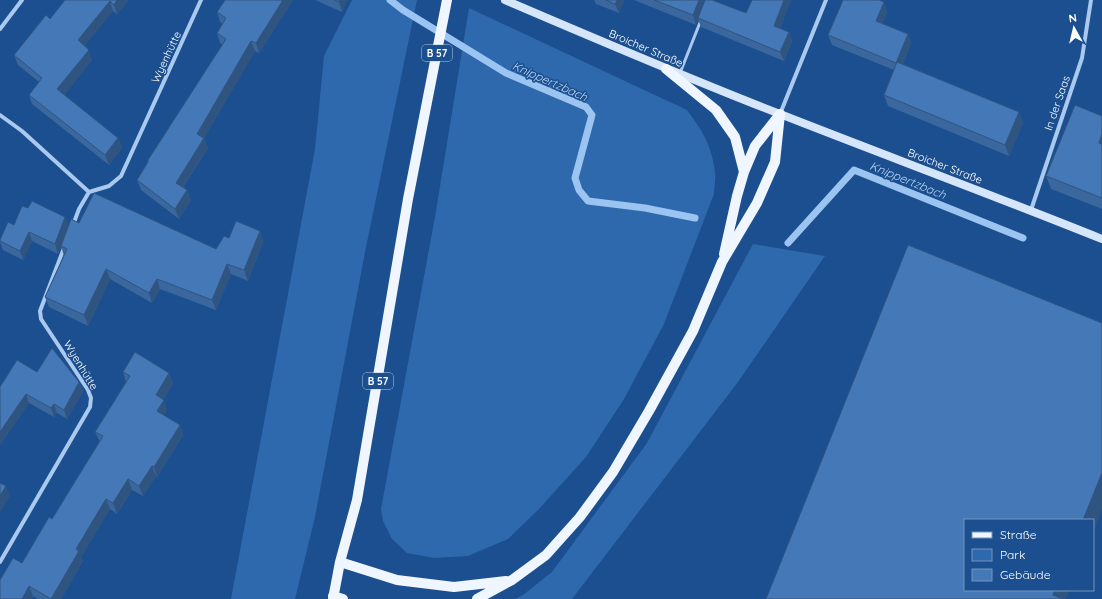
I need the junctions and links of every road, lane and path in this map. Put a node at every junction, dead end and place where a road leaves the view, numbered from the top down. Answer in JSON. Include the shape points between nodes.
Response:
{"nodes":[{"id":1,"x":22,"y":0,"type":"edge"},
{"id":2,"x":201,"y":0,"type":"edge"},
{"id":3,"x":447,"y":0,"type":"edge"},
{"id":4,"x":505,"y":0,"type":"edge"},
{"id":5,"x":826,"y":0,"type":"edge"},
{"id":6,"x":1091,"y":0,"type":"edge"},
{"id":7,"x":703,"y":15,"type":"edge"},
{"id":8,"x":0,"y":28,"type":"edge"},
{"id":9,"x":666,"y":69,"type":"junction"},
{"id":10,"x":679,"y":74,"type":"junction"},
{"id":11,"x":780,"y":114,"type":"junction"},
{"id":12,"x":0,"y":115,"type":"edge"},
{"id":13,"x":744,"y":172,"type":"junction"},
{"id":14,"x":89,"y":192,"type":"junction"},
{"id":15,"x":1030,"y":210,"type":"junction"},
{"id":16,"x":71,"y":231,"type":"edge"},
{"id":17,"x":1102,"y":239,"type":"edge"},
{"id":18,"x":65,"y":246,"type":"edge"},
{"id":19,"x":722,"y":262,"type":"junction"},
{"id":20,"x":0,"y":562,"type":"edge"},
{"id":21,"x":340,"y":562,"type":"junction"},
{"id":22,"x":512,"y":580,"type":"junction"},
{"id":23,"x":336,"y":598,"type":"edge"},
{"id":24,"x":477,"y":599,"type":"edge"}],
"edges":[{"from":1,"to":8,"type":"street"},
{"from":2,"to":14,"type":"street","name":"Wyenhütte","via":[[121,176],[109,186]]},
{"from":3,"to":21,"type":"main road","number":"B 57","via":[[408,199],[357,500]]},
{"from":4,"to":9,"type":"street","name":"Broicher Straße"},
{"from":5,"to":11,"type":"street"},
{"from":6,"to":15,"type":"street","name":"In der Saas","via":[[1082,58]]},
{"from":7,"to":10,"type":"lane"},
{"from":9,"to":10,"type":"street","name":"Broicher Straße"},
{"from":9,"to":13,"type":"main road","via":[[716,110],[735,137]]},
{"from":10,"to":11,"type":"street","name":"Broicher Straße"},
{"from":11,"to":13,"type":"main road","via":[[755,146]]},
{"from":11,"to":15,"type":"street","name":"Broicher Straße"},
{"from":11,"to":19,"type":"main road","via":[[775,162],[758,203]]},
{"from":12,"to":14,"type":"street","via":[[22,131]]},
{"from":13,"to":19,"type":"main road"},
{"from":14,"to":16,"type":"street"},
{"from":15,"to":17,"type":"street","name":"Broicher Straße"},
{"from":18,"to":20,"type":"street","name":"Wyenhütte","via":[[40,311],[42,319],[88,390],[91,398],[90,407]]},
{"from":19,"to":22,"type":"main road","via":[[693,330],[613,472],[580,517],[546,555]]},
{"from":21,"to":22,"type":"main road","via":[[397,580],[454,587]]},
{"from":21,"to":23,"type":"main road","number":"B 57"},
{"from":22,"to":24,"type":"main road"}]}
